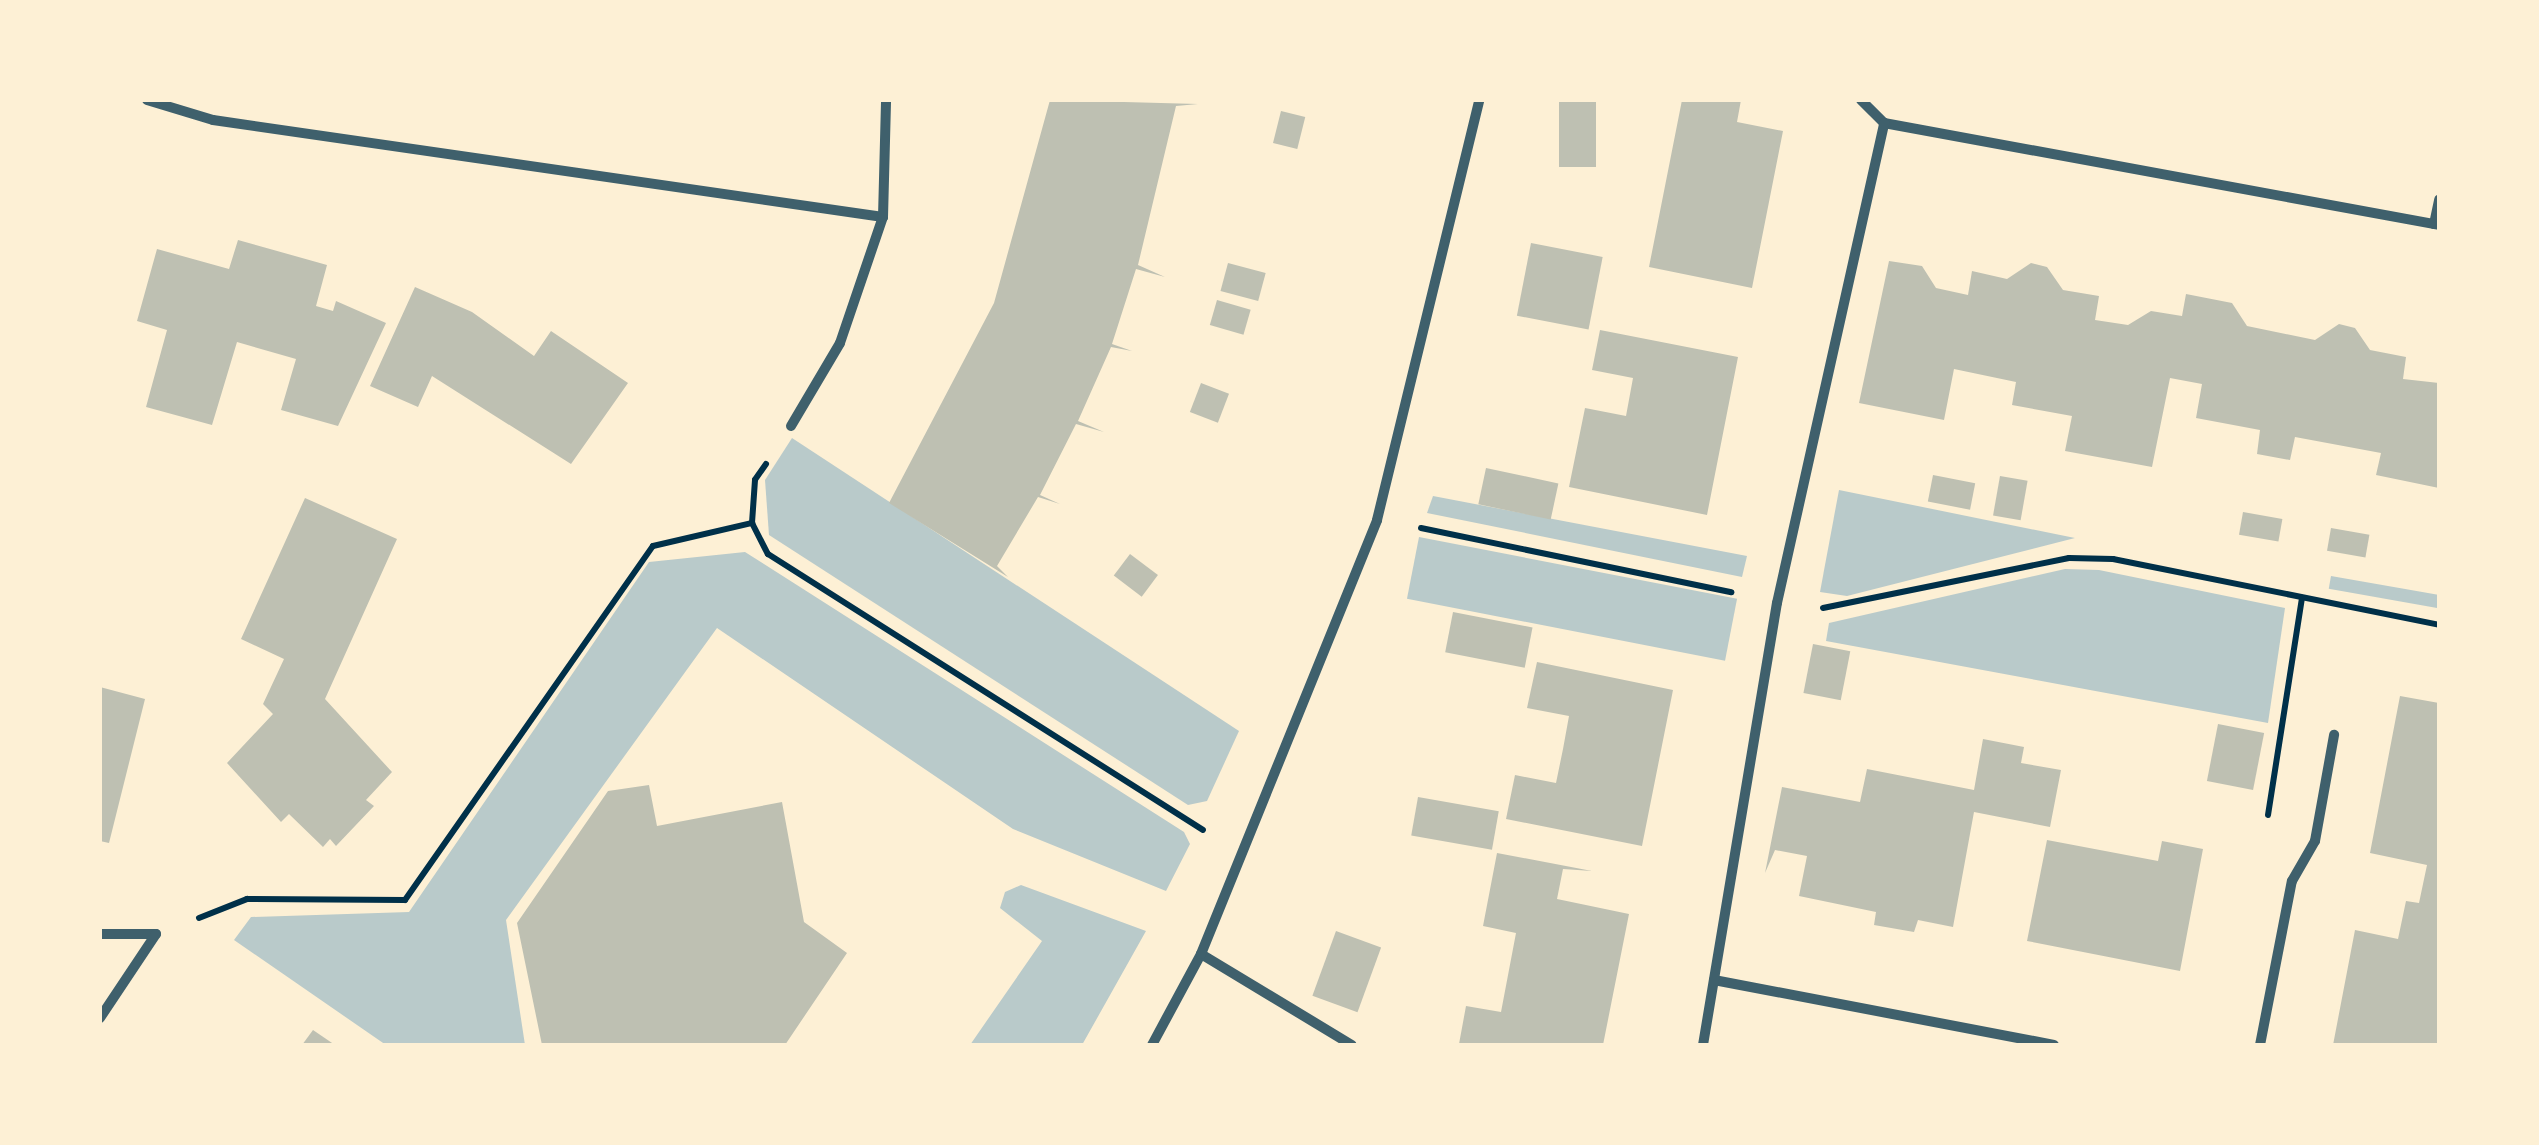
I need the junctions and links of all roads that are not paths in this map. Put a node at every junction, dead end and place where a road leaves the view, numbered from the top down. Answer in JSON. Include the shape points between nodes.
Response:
{"nodes":[{"id":1,"x":146,"y":100,"type":"edge"},
{"id":2,"x":886,"y":100,"type":"edge"},
{"id":3,"x":1479,"y":100,"type":"edge"},
{"id":4,"x":1862,"y":100,"type":"edge"},
{"id":5,"x":1884,"y":123,"type":"junction"},
{"id":6,"x":2439,"y":200,"type":"edge"},
{"id":7,"x":883,"y":217,"type":"junction"},
{"id":8,"x":2437,"y":224,"type":"edge"},
{"id":9,"x":791,"y":426,"type":"road end"},
{"id":10,"x":2334,"y":735,"type":"dead end"},
{"id":11,"x":100,"y":934,"type":"edge"},
{"id":12,"x":1201,"y":954,"type":"junction"},
{"id":13,"x":1714,"y":980,"type":"junction"},
{"id":14,"x":100,"y":1018,"type":"edge"},
{"id":15,"x":1152,"y":1045,"type":"edge"},
{"id":16,"x":1352,"y":1045,"type":"edge"},
{"id":17,"x":1703,"y":1045,"type":"edge"},
{"id":18,"x":2054,"y":1045,"type":"edge"},
{"id":19,"x":2260,"y":1045,"type":"edge"}],
"edges":[{"from":1,"to":7,"type":"street","via":[[213,120]]},
{"from":2,"to":7,"type":"street"},
{"from":3,"to":12,"type":"street","via":[[1377,520]]},
{"from":4,"to":5,"type":"street"},
{"from":5,"to":8,"type":"street"},
{"from":5,"to":13,"type":"street","via":[[1777,602]]},
{"from":6,"to":8,"type":"street"},
{"from":7,"to":9,"type":"street","via":[[840,343]]},
{"from":10,"to":19,"type":"street","via":[[2315,841],[2292,881]]},
{"from":11,"to":14,"type":"street","via":[[156,934]]},
{"from":12,"to":15,"type":"street"},
{"from":12,"to":16,"type":"street"},
{"from":13,"to":17,"type":"street"},
{"from":13,"to":18,"type":"street"}]}
